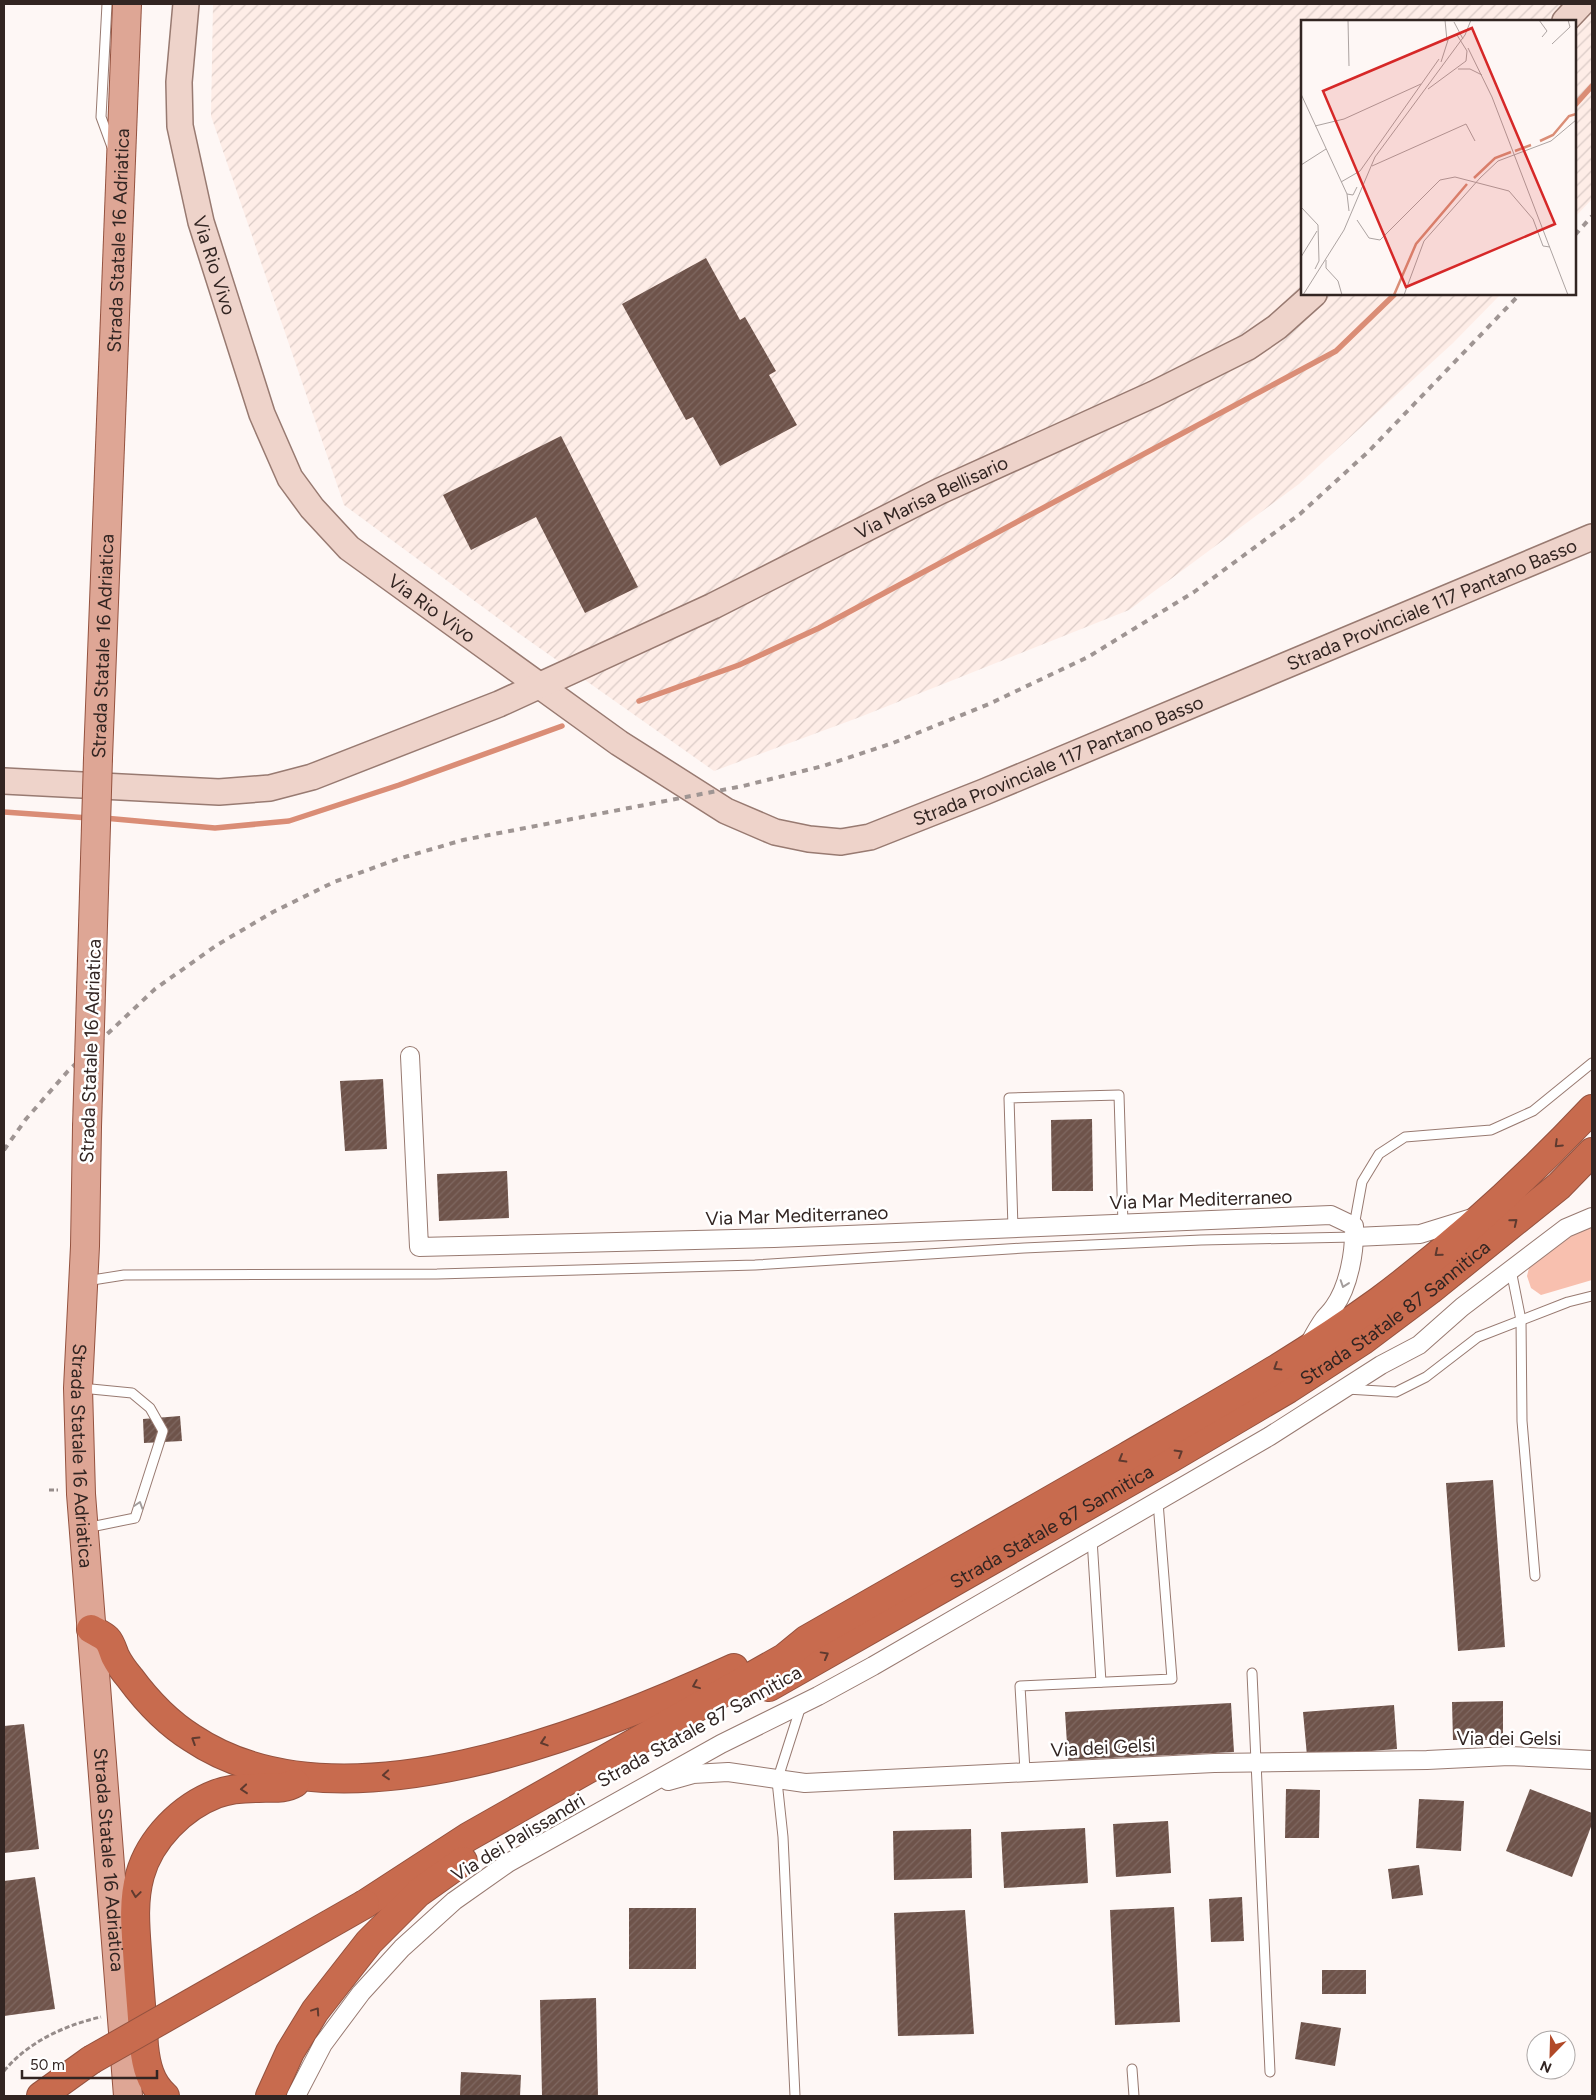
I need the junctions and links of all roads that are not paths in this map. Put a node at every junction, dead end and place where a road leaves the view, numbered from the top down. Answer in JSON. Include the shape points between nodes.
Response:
{"nodes":[{"id":1,"x":106,"y":4,"type":"edge"},
{"id":2,"x":127,"y":4,"type":"edge"},
{"id":3,"x":186,"y":4,"type":"edge"},
{"id":4,"x":1581,"y":4,"type":"edge"},
{"id":5,"x":1567,"y":20,"type":"edge"},
{"id":6,"x":120,"y":170,"type":"junction"},
{"id":7,"x":1313,"y":295,"type":"edge"},
{"id":8,"x":1592,"y":537,"type":"edge"},
{"id":9,"x":538,"y":685,"type":"junction"},
{"id":10,"x":4,"y":781,"type":"edge"},
{"id":11,"x":410,"y":1056,"type":"dead end"},
{"id":12,"x":1592,"y":1063,"type":"edge"},
{"id":13,"x":1592,"y":1109,"type":"edge"},
{"id":14,"x":1592,"y":1152,"type":"edge"},
{"id":15,"x":1485,"y":1214,"type":"junction"},
{"id":16,"x":1592,"y":1217,"type":"edge"},
{"id":17,"x":1123,"y":1224,"type":"junction"},
{"id":18,"x":1013,"y":1228,"type":"junction"},
{"id":19,"x":1355,"y":1231,"type":"junction"},
{"id":20,"x":1511,"y":1270,"type":"junction"},
{"id":21,"x":83,"y":1281,"type":"junction"},
{"id":22,"x":1592,"y":1296,"type":"edge"},
{"id":23,"x":1521,"y":1320,"type":"junction"},
{"id":24,"x":1305,"y":1350,"type":"junction"},
{"id":25,"x":78,"y":1388,"type":"junction"},
{"id":26,"x":1344,"y":1389,"type":"junction"},
{"id":27,"x":1158,"y":1502,"type":"junction"},
{"id":28,"x":84,"y":1529,"type":"junction"},
{"id":29,"x":1092,"y":1539,"type":"junction"},
{"id":30,"x":1535,"y":1576,"type":"dead end"},
{"id":31,"x":91,"y":1629,"type":"junction"},
{"id":32,"x":806,"y":1640,"type":"junction"},
{"id":33,"x":1252,"y":1673,"type":"dead end"},
{"id":34,"x":1101,"y":1682,"type":"junction"},
{"id":35,"x":802,"y":1704,"type":"junction"},
{"id":36,"x":1592,"y":1760,"type":"edge"},
{"id":37,"x":1256,"y":1762,"type":"junction"},
{"id":38,"x":1025,"y":1771,"type":"junction"},
{"id":39,"x":307,"y":1776,"type":"junction"},
{"id":40,"x":777,"y":1780,"type":"junction"},
{"id":41,"x":622,"y":1800,"type":"junction"},
{"id":42,"x":478,"y":1851,"type":"junction"},
{"id":43,"x":365,"y":1904,"type":"junction"},
{"id":44,"x":290,"y":2052,"type":"junction"},
{"id":45,"x":1132,"y":2069,"type":"dead end"},
{"id":46,"x":1270,"y":2072,"type":"dead end"},
{"id":47,"x":41,"y":2096,"type":"edge"},
{"id":48,"x":128,"y":2096,"type":"edge"},
{"id":49,"x":164,"y":2096,"type":"edge"},
{"id":50,"x":252,"y":2096,"type":"edge"},
{"id":51,"x":270,"y":2096,"type":"edge"},
{"id":52,"x":296,"y":2096,"type":"edge"},
{"id":53,"x":795,"y":2096,"type":"edge"},
{"id":54,"x":1134,"y":2096,"type":"edge"}],
"edges":[{"from":1,"to":6,"type":"lane","via":[[101,117]]},
{"from":2,"to":6,"type":"main road","name":"Strada Statale 16 Adriatica"},
{"from":3,"to":9,"type":"street","name":"Via Rio Vivo","via":[[179,82],[180,126],[202,222],[246,366],[262,414],[290,478],[348,548]]},
{"from":4,"to":5,"type":"street"},
{"from":6,"to":21,"type":"main road","name":"Strada Statale 16 Adriatica","bridge":true},
{"from":7,"to":9,"type":"street","name":"Via Marisa Bellisario","via":[[1277,327],[1240,352],[940,491],[714,606]]},
{"from":8,"to":9,"type":"street","name":"Strada Provinciale 117 Pantano Basso","via":[[984,792],[870,837],[841,842],[775,832],[726,811],[619,743]]},
{"from":9,"to":10,"type":"street","via":[[499,704],[312,777],[270,788],[219,792]]},
{"from":11,"to":18,"type":"street","name":"Via Mar Mediterraneo","via":[[419,1247]]},
{"from":12,"to":19,"type":"lane","via":[[1533,1111],[1490,1130],[1405,1137],[1379,1154],[1362,1182]]},
{"from":13,"to":15,"type":"highway","name":"Strada Statale 87 Sannitica","one_way":true},
{"from":42,"to":14,"type":"highway","name":"Strada Statale 87 Sannitica","one_way":true,"via":[[1288,1389],[1397,1316],[1559,1186]]},
{"from":15,"to":19,"type":"street","via":[[1420,1234]]},
{"from":15,"to":24,"type":"highway","name":"Strada Statale 87 Sannitica","one_way":true,"via":[[1378,1301]]},
{"from":16,"to":20,"type":"street","name":"Via dei Palissandri","via":[[1566,1228]]},
{"from":17,"to":18,"type":"street","name":"Via Mar Mediterraneo"},
{"from":17,"to":18,"type":"lane","via":[[1119,1095],[1009,1098]]},
{"from":17,"to":19,"type":"street","name":"Via Mar Mediterraneo","via":[[1331,1215]]},
{"from":19,"to":21,"type":"lane","via":[[755,1265],[437,1274],[124,1275]]},
{"from":19,"to":24,"type":"street","one_way":true,"via":[[1344,1288]]},
{"from":20,"to":23,"type":"lane"},
{"from":20,"to":26,"type":"street","name":"Via dei Palissandri","via":[[1418,1345]]},
{"from":21,"to":25,"type":"main road","name":"Strada Statale 16 Adriatica"},
{"from":22,"to":23,"type":"lane"},
{"from":23,"to":26,"type":"lane","via":[[1478,1337],[1426,1377],[1396,1392]]},
{"from":23,"to":30,"type":"lane","via":[[1522,1421]]},
{"from":24,"to":32,"type":"highway","name":"Strada Statale 87 Sannitica","one_way":true,"via":[[1213,1407]]},
{"from":25,"to":28,"type":"main road","name":"Strada Statale 16 Adriatica"},
{"from":28,"to":25,"type":"lane","one_way":true,"via":[[135,1518],[163,1431],[150,1408],[132,1393]]},
{"from":26,"to":27,"type":"street","name":"Via dei Palissandri"},
{"from":27,"to":29,"type":"street","name":"Via dei Palissandri"},
{"from":27,"to":34,"type":"lane","via":[[1172,1679]]},
{"from":28,"to":31,"type":"main road","name":"Strada Statale 16 Adriatica"},
{"from":29,"to":34,"type":"lane"},
{"from":29,"to":35,"type":"street","name":"Via dei Palissandri"},
{"from":39,"to":31,"type":"highway","one_way":true,"via":[[241,1762],[192,1739],[145,1696],[107,1639]]},
{"from":31,"to":48,"type":"main road","name":"Strada Statale 16 Adriatica"},
{"from":32,"to":39,"type":"highway","one_way":true,"via":[[777,1647],[631,1712],[508,1753],[466,1764],[386,1776]]},
{"from":32,"to":43,"type":"highway","via":[[784,1658],[468,1837]]},
{"from":33,"to":37,"type":"lane"},
{"from":34,"to":38,"type":"lane","via":[[1020,1686]]},
{"from":35,"to":40,"type":"lane"},
{"from":35,"to":41,"type":"street","name":"Via dei Palissandri","via":[[721,1744]]},
{"from":36,"to":37,"type":"street","name":"Via dei Gelsi","via":[[1509,1756]]},
{"from":37,"to":38,"type":"street","name":"Via dei Gelsi"},
{"from":37,"to":46,"type":"lane"},
{"from":38,"to":40,"type":"street","name":"Via dei Gelsi","via":[[806,1783]]},
{"from":39,"to":49,"type":"highway","one_way":true,"via":[[287,1787],[238,1789],[200,1802],[169,1826],[144,1863],[135,1906],[144,2046],[152,2080]]},
{"from":40,"to":41,"type":"street","name":"Via dei Gelsi","via":[[728,1772],[694,1774]]},
{"from":40,"to":53,"type":"lane","via":[[783,1837]]},
{"from":41,"to":52,"type":"street","name":"Via dei Palissandri","via":[[508,1863],[454,1901],[402,1948],[361,1993],[323,2044]]},
{"from":42,"to":43,"type":"highway"},
{"from":44,"to":42,"type":"highway","one_way":true,"via":[[316,2011],[370,1942],[418,1893]]},
{"from":43,"to":47,"type":"highway","bridge":true,"via":[[91,2060]]},
{"from":44,"to":50,"type":"highway","via":[[262,2080]]},
{"from":44,"to":51,"type":"highway"},
{"from":45,"to":54,"type":"lane"}]}
